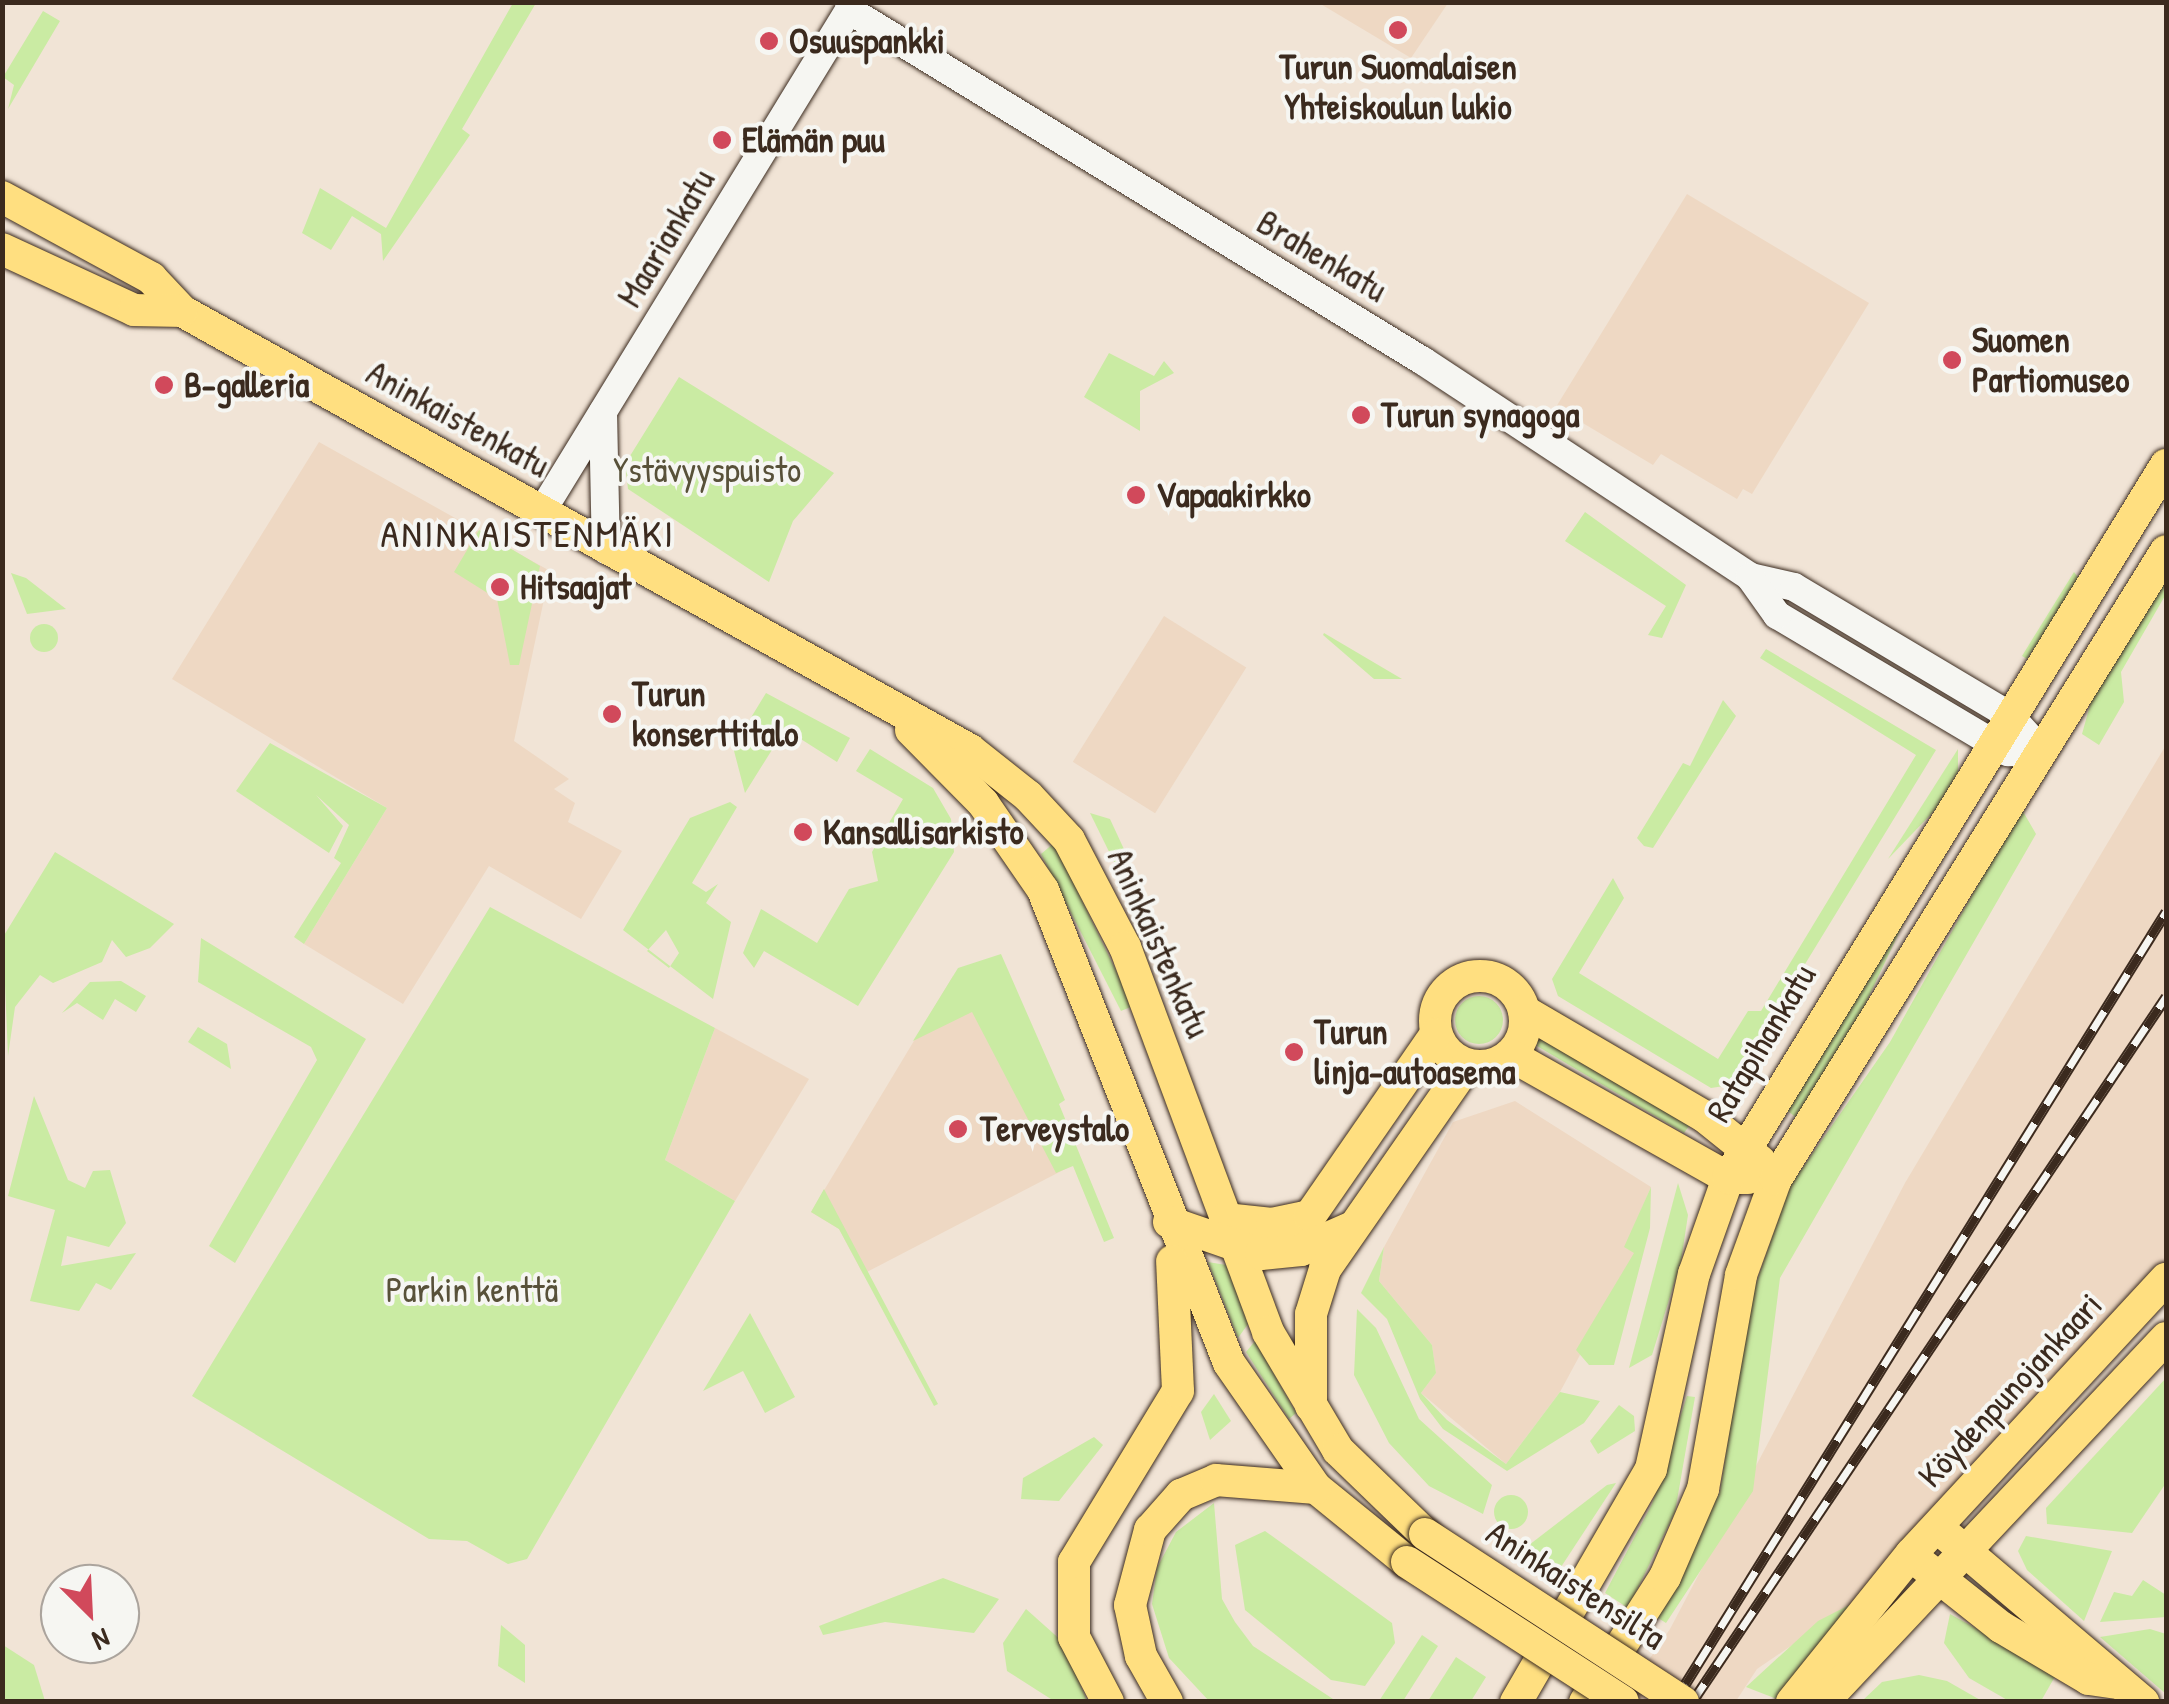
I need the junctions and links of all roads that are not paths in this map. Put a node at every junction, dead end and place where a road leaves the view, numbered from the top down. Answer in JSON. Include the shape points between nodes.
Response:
{"nodes":[{"id":1,"x":851,"y":6,"type":"edge"},
{"id":2,"x":2,"y":197,"type":"edge"},
{"id":3,"x":2,"y":249,"type":"edge"},
{"id":4,"x":182,"y":311,"type":"junction"},
{"id":5,"x":604,"y":412,"type":"junction"},
{"id":6,"x":2166,"y":466,"type":"edge"},
{"id":7,"x":542,"y":512,"type":"junction"},
{"id":8,"x":606,"y":550,"type":"junction"},
{"id":9,"x":2166,"y":550,"type":"edge"},
{"id":10,"x":902,"y":720,"type":"junction"},
{"id":11,"x":2002,"y":730,"type":"junction"},
{"id":12,"x":2042,"y":751,"type":"junction"},
{"id":13,"x":1524,"y":1011,"type":"junction"},
{"id":14,"x":1436,"y":1034,"type":"junction"},
{"id":15,"x":1510,"y":1055,"type":"junction"},
{"id":16,"x":1467,"y":1064,"type":"junction"},
{"id":17,"x":1746,"y":1144,"type":"junction"},
{"id":18,"x":1728,"y":1178,"type":"junction"},
{"id":19,"x":1776,"y":1180,"type":"junction"},
{"id":20,"x":1225,"y":1219,"type":"junction"},
{"id":21,"x":1168,"y":1222,"type":"junction"},
{"id":22,"x":1352,"y":1227,"type":"junction"},
{"id":23,"x":1238,"y":1252,"type":"junction"},
{"id":24,"x":2166,"y":1279,"type":"edge"},
{"id":25,"x":2166,"y":1338,"type":"edge"},
{"id":26,"x":1311,"y":1410,"type":"junction"},
{"id":27,"x":1316,"y":1488,"type":"junction"},
{"id":28,"x":1949,"y":1538,"type":"junction"},
{"id":29,"x":1923,"y":1565,"type":"junction"},
{"id":30,"x":2130,"y":1692,"type":"edge"},
{"id":31,"x":1108,"y":1702,"type":"edge"},
{"id":32,"x":1167,"y":1702,"type":"edge"},
{"id":33,"x":1516,"y":1702,"type":"edge"},
{"id":34,"x":1585,"y":1702,"type":"edge"},
{"id":35,"x":1624,"y":1702,"type":"edge"},
{"id":36,"x":1684,"y":1702,"type":"edge"},
{"id":37,"x":1792,"y":1702,"type":"edge"},
{"id":38,"x":1823,"y":1702,"type":"edge"}],
"edges":[{"from":1,"to":5,"type":"street","name":"Maariankatu"},
{"from":1,"to":11,"type":"street","name":"Brahenkatu","via":[[1423,361],[1750,577],[1777,615]]},
{"from":2,"to":4,"type":"main road","name":"Aninkaistenkatu","via":[[151,278]]},
{"from":3,"to":4,"type":"main road","name":"Aninkaistenkatu","via":[[134,310]]},
{"from":4,"to":7,"type":"main road","name":"Aninkaistenkatu"},
{"from":5,"to":7,"type":"street","name":"Maariankatu"},
{"from":5,"to":8,"type":"street"},
{"from":6,"to":11,"type":"main road","name":"Ratapihankatu"},
{"from":7,"to":8,"type":"main road","name":"Aninkaistenkatu"},
{"from":8,"to":10,"type":"main road","name":"Aninkaistenkatu"},
{"from":9,"to":12,"type":"main road"},
{"from":10,"to":20,"type":"main road","name":"Aninkaistenkatu","via":[[996,767],[1069,840],[1125,947]]},
{"from":10,"to":21,"type":"main road","name":"Aninkaistenkatu","via":[[983,803],[1042,890]]},
{"from":11,"to":12,"type":"street","name":"Brahenkatu"},
{"from":11,"to":17,"type":"main road","name":"Ratapihankatu"},
{"from":12,"to":19,"type":"main road"},
{"from":13,"to":14,"type":"main road","via":[[1505,984],[1470,977],[1441,998]]},
{"from":13,"to":15,"type":"main road"},
{"from":13,"to":17,"type":"main road"},
{"from":14,"to":16,"type":"main road"},
{"from":14,"to":20,"type":"main road","via":[[1310,1216],[1272,1224]]},
{"from":15,"to":16,"type":"main road"},
{"from":15,"to":18,"type":"main road"},
{"from":16,"to":22,"type":"main road"},
{"from":17,"to":18,"type":"main road","name":"Ratapihankatu"},
{"from":17,"to":19,"type":"main road"},
{"from":18,"to":19,"type":"main road"},
{"from":18,"to":33,"type":"main road","name":"Ratapihankatu","via":[[1694,1274],[1651,1469]]},
{"from":19,"to":34,"type":"main road","via":[[1742,1275],[1703,1489],[1665,1576]]},
{"from":20,"to":23,"type":"main road","name":"Aninkaistenkatu"},
{"from":21,"to":23,"type":"main road"},
{"from":21,"to":27,"type":"main road","name":"Aninkaistensilta","via":[[1229,1363]]},
{"from":21,"to":31,"type":"main road","via":[[1179,1384],[1167,1417],[1078,1546],[1074,1636]]},
{"from":22,"to":23,"type":"main road","via":[[1301,1250]]},
{"from":22,"to":26,"type":"main road","via":[[1314,1302]]},
{"from":23,"to":26,"type":"main road","name":"Aninkaistenkatu"},
{"from":24,"to":28,"type":"main road","name":"Köydenpunojankaari"},
{"from":25,"to":28,"type":"main road","name":"Köydenpunojankaari"},
{"from":26,"to":36,"type":"main road","name":"Aninkaistensilta","bridge":true,"via":[[1373,1490],[1426,1534]]},
{"from":27,"to":32,"type":"main road","via":[[1228,1478],[1170,1504],[1138,1557],[1134,1632]]},
{"from":27,"to":35,"type":"main road","name":"Aninkaistensilta","bridge":true,"via":[[1407,1562]]},
{"from":28,"to":29,"type":"main road","name":"Köydenpunojankaari"},
{"from":28,"to":30,"type":"main road"},
{"from":29,"to":30,"type":"main road","via":[[2068,1668]]},
{"from":29,"to":37,"type":"main road"},
{"from":29,"to":38,"type":"main road"}]}
